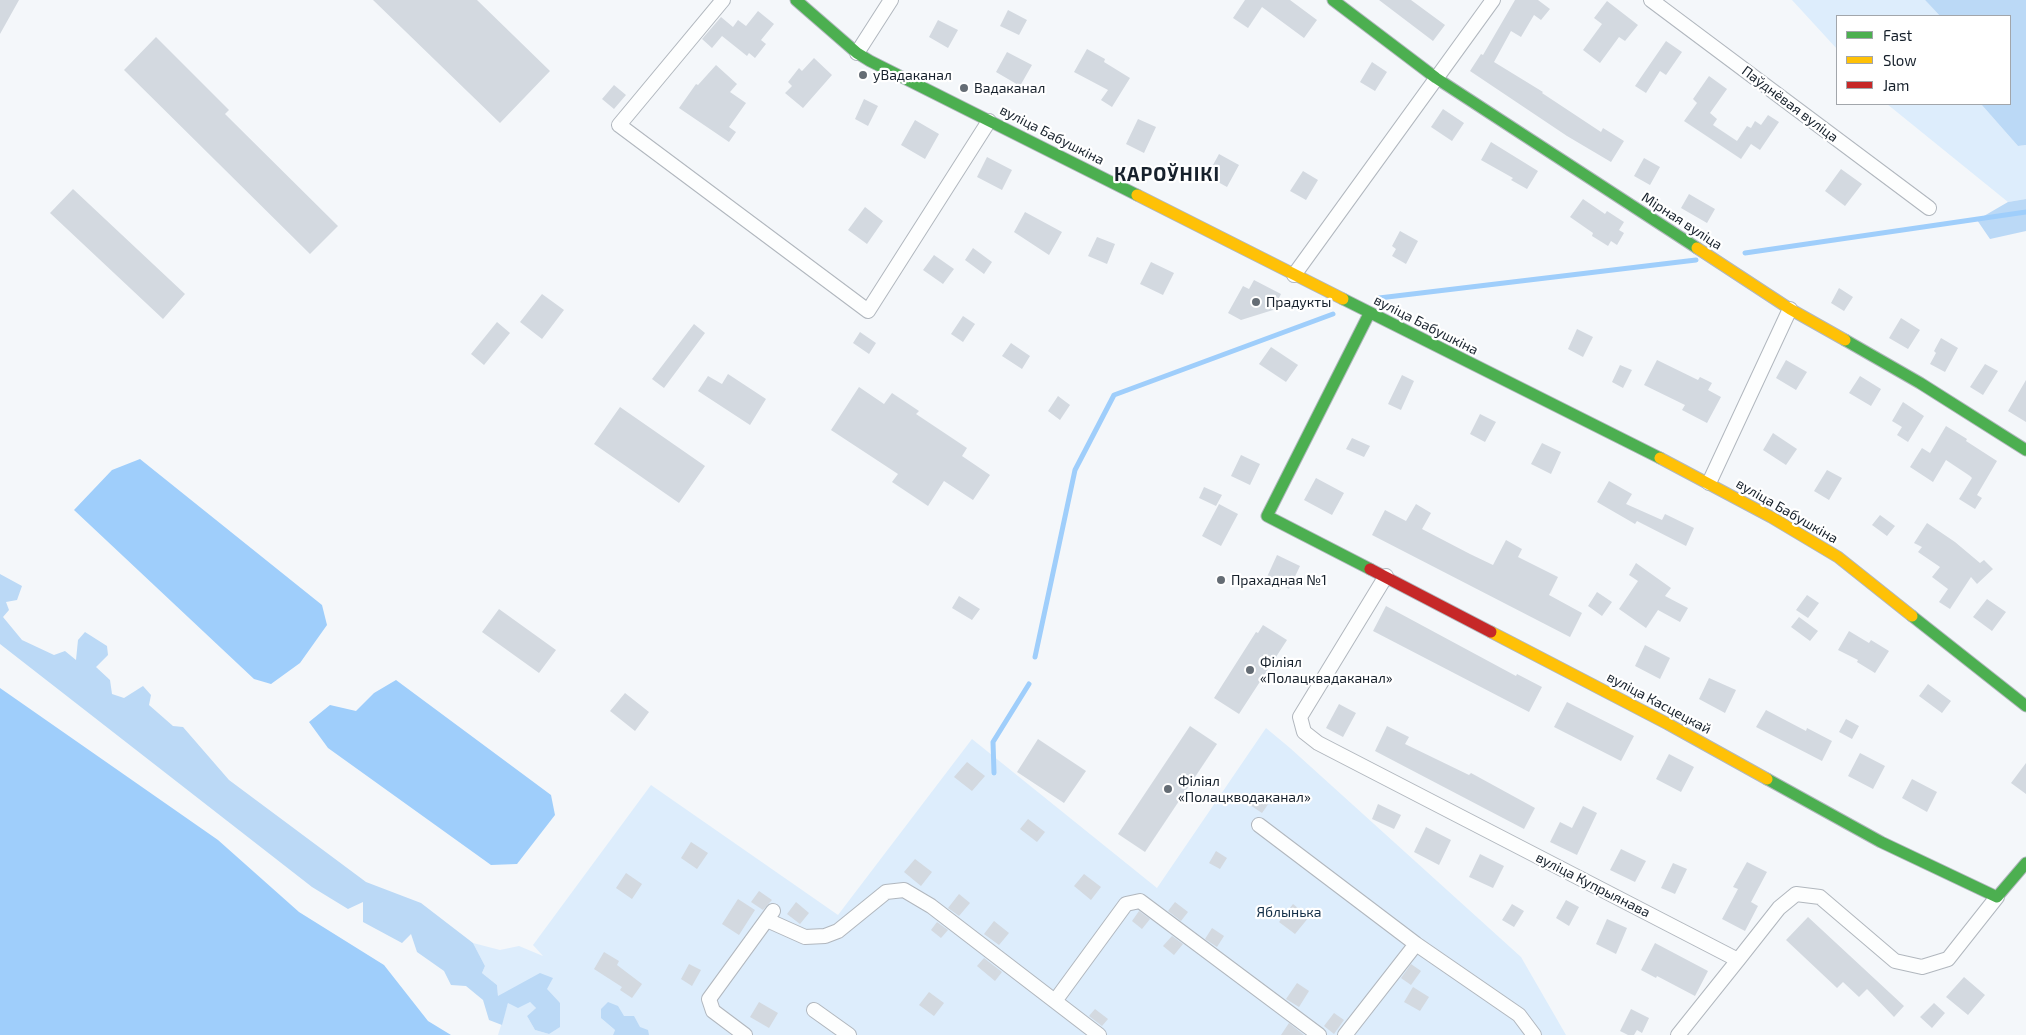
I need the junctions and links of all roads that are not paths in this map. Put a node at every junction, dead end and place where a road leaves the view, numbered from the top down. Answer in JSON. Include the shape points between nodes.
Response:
{"nodes":[{"id":1,"x":723,"y":0,"type":"edge"},
{"id":2,"x":796,"y":0,"type":"edge"},
{"id":3,"x":891,"y":0,"type":"edge"},
{"id":4,"x":1333,"y":0,"type":"edge"},
{"id":5,"x":1493,"y":0,"type":"edge"},
{"id":6,"x":1651,"y":0,"type":"edge"},
{"id":7,"x":857,"y":53,"type":"junction"},
{"id":8,"x":1436,"y":78,"type":"junction"},
{"id":9,"x":989,"y":121,"type":"junction"},
{"id":10,"x":1929,"y":208,"type":"dead end"},
{"id":11,"x":1294,"y":275,"type":"junction"},
{"id":12,"x":1790,"y":309,"type":"junction"},
{"id":13,"x":1369,"y":314,"type":"junction"},
{"id":14,"x":2026,"y":450,"type":"edge"},
{"id":15,"x":1710,"y":483,"type":"junction"},
{"id":16,"x":1386,"y":576,"type":"junction"},
{"id":17,"x":2026,"y":706,"type":"edge"},
{"id":18,"x":1259,"y":825,"type":"dead end"},
{"id":19,"x":2026,"y":863,"type":"edge"},
{"id":20,"x":1997,"y":897,"type":"junction"},
{"id":21,"x":1416,"y":944,"type":"junction"},
{"id":22,"x":1738,"y":960,"type":"junction"},
{"id":23,"x":1055,"y":1001,"type":"junction"},
{"id":24,"x":814,"y":1010,"type":"dead end"},
{"id":25,"x":745,"y":1035,"type":"edge"},
{"id":26,"x":849,"y":1035,"type":"edge"},
{"id":27,"x":1098,"y":1035,"type":"edge"},
{"id":28,"x":1319,"y":1035,"type":"edge"},
{"id":29,"x":1345,"y":1035,"type":"edge"},
{"id":30,"x":1534,"y":1035,"type":"edge"},
{"id":31,"x":1678,"y":1035,"type":"edge"}],
"edges":[{"from":1,"to":9,"type":"street","via":[[619,125],[868,311]]},
{"from":2,"to":7,"type":"street","name":"вуліца Бабушкіна"},
{"from":3,"to":7,"type":"street"},
{"from":4,"to":8,"type":"street","name":"Мірная вуліца"},
{"from":5,"to":8,"type":"street"},
{"from":6,"to":10,"type":"street","name":"Паўднёвая вуліца"},
{"from":7,"to":9,"type":"street","name":"вуліца Бабушкіна"},
{"from":8,"to":11,"type":"street"},
{"from":8,"to":12,"type":"street","name":"Мірная вуліца"},
{"from":9,"to":11,"type":"street","name":"вуліца Бабушкіна"},
{"from":11,"to":13,"type":"street","name":"вуліца Бабушкіна"},
{"from":12,"to":14,"type":"street","name":"Мірная вуліца","via":[[1920,383]]},
{"from":12,"to":15,"type":"street"},
{"from":13,"to":15,"type":"street","name":"вуліца Бабушкіна"},
{"from":13,"to":16,"type":"street","name":"вуліца Касцецкай","via":[[1267,516]]},
{"from":15,"to":17,"type":"street","name":"вуліца Бабушкіна","via":[[1838,557]]},
{"from":16,"to":20,"type":"street","name":"вуліца Касцецкай","via":[[1668,724],[1881,842]]},
{"from":16,"to":22,"type":"street","name":"вуліца Купрыянава","via":[[1300,717],[1304,732],[1318,743]]},
{"from":18,"to":21,"type":"street"},
{"from":19,"to":20,"type":"street"},
{"from":20,"to":22,"type":"street","via":[[1948,959],[1922,968],[1895,961],[1820,897],[1796,894],[1779,908]]},
{"from":21,"to":29,"type":"street"},
{"from":21,"to":30,"type":"street","via":[[1519,1016]]},
{"from":22,"to":31,"type":"street"},
{"from":23,"to":25,"type":"street","via":[[931,906],[904,890],[886,892],[838,931],[825,936],[805,936],[770,915],[709,999],[713,1011]]},
{"from":23,"to":27,"type":"street"},
{"from":23,"to":28,"type":"street","via":[[1126,904],[1140,901]]},
{"from":24,"to":26,"type":"street"}]}
